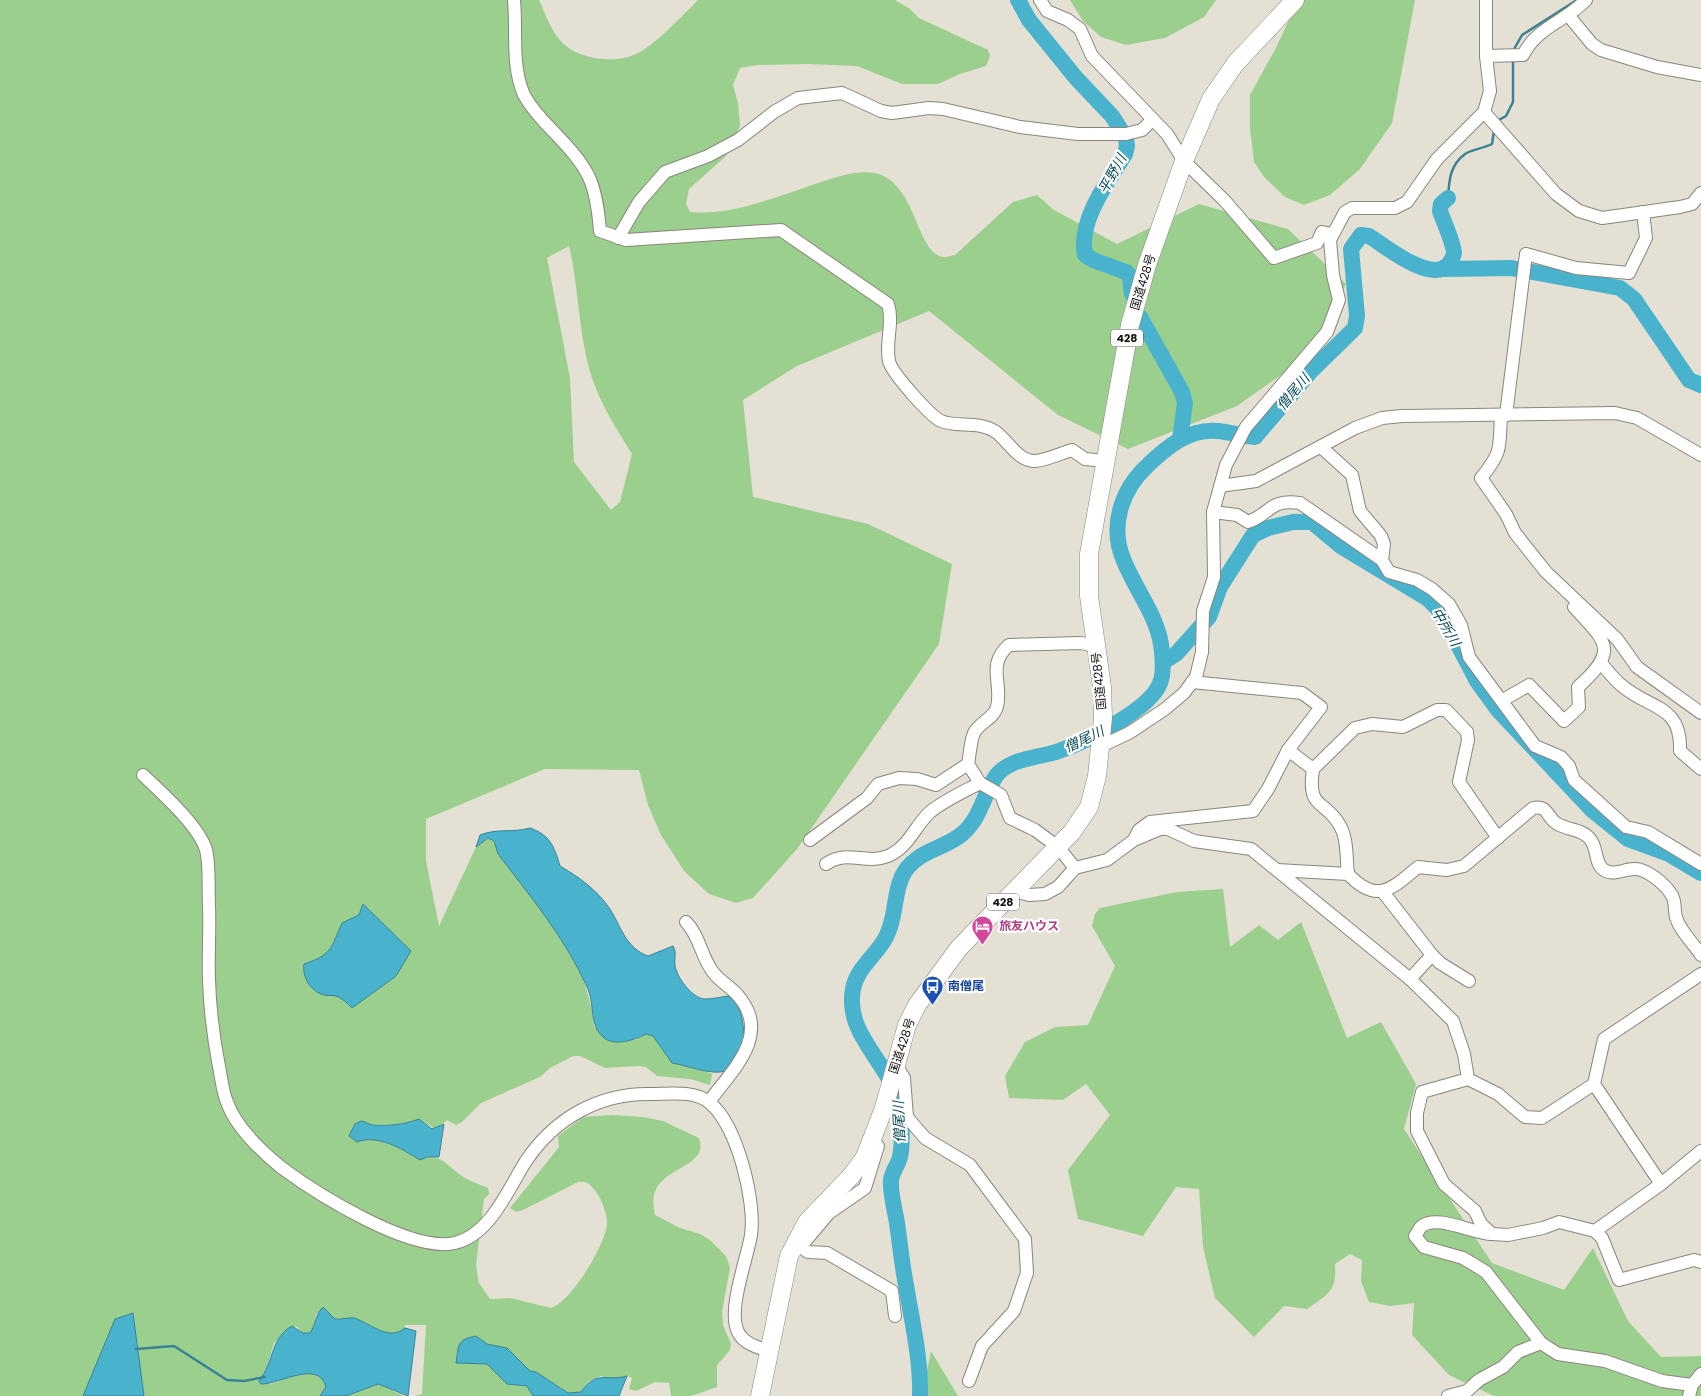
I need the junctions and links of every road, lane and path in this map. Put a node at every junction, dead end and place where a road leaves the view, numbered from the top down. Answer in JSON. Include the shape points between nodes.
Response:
{"nodes":[{"id":1,"x":514,"y":0,"type":"edge"},
{"id":2,"x":1040,"y":0,"type":"edge"},
{"id":3,"x":1295,"y":0,"type":"edge"},
{"id":4,"x":1486,"y":0,"type":"edge"},
{"id":5,"x":1586,"y":0,"type":"edge"},
{"id":6,"x":1568,"y":15,"type":"junction"},
{"id":7,"x":1486,"y":56,"type":"junction"},
{"id":8,"x":1701,"y":75,"type":"edge"},
{"id":9,"x":1484,"y":112,"type":"junction"},
{"id":10,"x":1152,"y":120,"type":"junction"},
{"id":11,"x":1184,"y":161,"type":"junction"},
{"id":12,"x":1701,"y":193,"type":"edge"},
{"id":13,"x":1643,"y":212,"type":"junction"},
{"id":14,"x":1331,"y":234,"type":"junction"},
{"id":15,"x":618,"y":238,"type":"junction"},
{"id":16,"x":1504,"y":415,"type":"junction"},
{"id":17,"x":1321,"y":447,"type":"junction"},
{"id":18,"x":1701,"y":455,"type":"edge"},
{"id":19,"x":1105,"y":461,"type":"junction"},
{"id":20,"x":1220,"y":486,"type":"junction"},
{"id":21,"x":1213,"y":512,"type":"junction"},
{"id":22,"x":1382,"y":560,"type":"junction"},
{"id":23,"x":1549,"y":575,"type":"junction"},
{"id":24,"x":1096,"y":646,"type":"junction"},
{"id":25,"x":1601,"y":664,"type":"junction"},
{"id":26,"x":1192,"y":682,"type":"junction"},
{"id":27,"x":1502,"y":700,"type":"junction"},
{"id":28,"x":1701,"y":713,"type":"edge"},
{"id":29,"x":1102,"y":732,"type":"junction"},
{"id":30,"x":1288,"y":750,"type":"junction"},
{"id":31,"x":968,"y":764,"type":"junction"},
{"id":32,"x":1313,"y":769,"type":"junction"},
{"id":33,"x":1701,"y":769,"type":"edge"},
{"id":34,"x":142,"y":775,"type":"dead end"},
{"id":35,"x":980,"y":782,"type":"junction"},
{"id":36,"x":1498,"y":838,"type":"junction"},
{"id":37,"x":810,"y":840,"type":"dead end"},
{"id":38,"x":1134,"y":840,"type":"junction"},
{"id":39,"x":1058,"y":847,"type":"junction"},
{"id":40,"x":826,"y":864,"type":"dead end"},
{"id":41,"x":1701,"y":864,"type":"edge"},
{"id":42,"x":1075,"y":868,"type":"junction"},
{"id":43,"x":1277,"y":870,"type":"junction"},
{"id":44,"x":1348,"y":874,"type":"junction"},
{"id":45,"x":1014,"y":891,"type":"junction"},
{"id":46,"x":1383,"y":892,"type":"junction"},
{"id":47,"x":686,"y":922,"type":"dead end"},
{"id":48,"x":1432,"y":955,"type":"junction"},
{"id":49,"x":1701,"y":955,"type":"edge"},
{"id":50,"x":1701,"y":974,"type":"edge"},
{"id":51,"x":1410,"y":979,"type":"junction"},
{"id":52,"x":1469,"y":981,"type":"dead end"},
{"id":53,"x":893,"y":1074,"type":"junction"},
{"id":54,"x":1468,"y":1079,"type":"junction"},
{"id":55,"x":1594,"y":1084,"type":"junction"},
{"id":56,"x":709,"y":1102,"type":"junction"},
{"id":57,"x":1701,"y":1151,"type":"edge"},
{"id":58,"x":1660,"y":1184,"type":"junction"},
{"id":59,"x":1595,"y":1231,"type":"junction"},
{"id":60,"x":1492,"y":1234,"type":"junction"},
{"id":61,"x":798,"y":1245,"type":"junction"},
{"id":62,"x":1701,"y":1262,"type":"edge"},
{"id":63,"x":896,"y":1316,"type":"dead end"},
{"id":64,"x":1541,"y":1343,"type":"junction"},
{"id":65,"x":768,"y":1351,"type":"junction"},
{"id":66,"x":1701,"y":1374,"type":"edge"},
{"id":67,"x":969,"y":1381,"type":"dead end"},
{"id":68,"x":1691,"y":1390,"type":"edge"},
{"id":69,"x":760,"y":1396,"type":"edge"},
{"id":70,"x":1448,"y":1396,"type":"edge"}],
"edges":[{"from":1,"to":15,"type":"street","via":[[517,76],[525,96],[588,172],[600,231]]},
{"from":2,"to":10,"type":"street","via":[[1047,11],[1080,29],[1092,56]]},
{"from":3,"to":11,"type":"highway","name":"国道428号","number":"428","via":[[1248,48],[1223,81],[1201,120]]},
{"from":4,"to":7,"type":"street"},
{"from":5,"to":6,"type":"street"},
{"from":6,"to":7,"type":"street","via":[[1539,33],[1529,43],[1524,55]]},
{"from":6,"to":8,"type":"street","via":[[1601,50],[1657,67]]},
{"from":7,"to":9,"type":"street","via":[[1490,91]]},
{"from":9,"to":13,"type":"street","via":[[1556,194],[1579,211],[1602,218]]},
{"from":9,"to":14,"type":"street","via":[[1437,158],[1407,202],[1394,208],[1352,208],[1345,212]]},
{"from":10,"to":11,"type":"street","via":[[1167,134]]},
{"from":10,"to":15,"type":"street","via":[[1142,130],[1126,134],[1078,134],[1020,127],[943,109],[880,111],[842,93],[798,98],[738,140],[708,156],[665,172],[639,202]]},
{"from":11,"to":14,"type":"street","via":[[1225,201],[1274,258],[1317,243],[1322,232]]},
{"from":11,"to":19,"type":"highway","name":"国道428号","number":"428","via":[[1135,305]]},
{"from":12,"to":13,"type":"street","via":[[1692,204]]},
{"from":13,"to":16,"type":"street","via":[[1646,238],[1629,273],[1576,268],[1526,254]]},
{"from":14,"to":20,"type":"street","via":[[1329,249],[1339,300],[1327,332],[1246,427],[1237,441]]},
{"from":15,"to":19,"type":"street","via":[[781,230],[888,304],[892,315],[889,360],[893,370],[939,419],[970,423],[995,431],[1024,458],[1035,461],[1072,450],[1085,459]]},
{"from":16,"to":17,"type":"street","via":[[1382,418]]},
{"from":16,"to":18,"type":"street","via":[[1615,413],[1637,418]]},
{"from":16,"to":23,"type":"street","via":[[1499,451],[1481,478],[1515,533]]},
{"from":17,"to":20,"type":"street","via":[[1256,481]]},
{"from":17,"to":22,"type":"street","via":[[1352,476],[1360,511],[1384,544]]},
{"from":19,"to":24,"type":"highway","name":"国道428号","number":"428","via":[[1089,554],[1089,596]]},
{"from":20,"to":21,"type":"street"},
{"from":21,"to":22,"type":"street","via":[[1237,515],[1248,522],[1258,519],[1272,505],[1286,501],[1300,503]]},
{"from":21,"to":26,"type":"street","via":[[1214,577],[1203,611],[1202,652]]},
{"from":22,"to":27,"type":"street","via":[[1389,572],[1417,580],[1449,604],[1461,625],[1469,657]]},
{"from":23,"to":25,"type":"street","via":[[1548,584],[1605,645]]},
{"from":23,"to":28,"type":"street","via":[[1617,639],[1637,667]]},
{"from":24,"to":29,"type":"highway","name":"国道428号","number":"428"},
{"from":24,"to":31,"type":"street","via":[[1081,643],[1018,644],[1003,650],[996,665],[997,705],[974,733]]},
{"from":25,"to":27,"type":"street","via":[[1578,687],[1579,707],[1564,721],[1529,685]]},
{"from":25,"to":33,"type":"street","via":[[1620,685],[1666,711],[1681,734],[1680,752]]},
{"from":26,"to":29,"type":"street","via":[[1165,709],[1129,733]]},
{"from":26,"to":30,"type":"street","via":[[1302,693],[1321,707]]},
{"from":27,"to":41,"type":"street","via":[[1535,746],[1561,757],[1569,766],[1574,780],[1626,827],[1648,832]]},
{"from":29,"to":39,"type":"highway","name":"国道428号","number":"428","via":[[1097,776],[1088,807]]},
{"from":30,"to":32,"type":"street"},
{"from":30,"to":38,"type":"street","via":[[1268,790],[1253,811],[1150,822],[1139,830]]},
{"from":31,"to":35,"type":"street"},
{"from":31,"to":37,"type":"street","via":[[936,785],[899,778],[878,784],[866,798]]},
{"from":32,"to":36,"type":"street","via":[[1355,728],[1372,724],[1403,727],[1437,710],[1446,710],[1467,732],[1459,782]]},
{"from":32,"to":44,"type":"street","via":[[1313,795],[1316,802],[1332,813],[1342,831]]},
{"from":34,"to":56,"type":"street","via":[[174,804],[206,850],[209,980],[216,1050],[226,1101],[248,1137],[279,1165],[332,1201],[411,1239],[439,1244],[456,1243],[484,1225],[539,1146],[573,1114],[600,1100],[629,1093],[693,1095]]},
{"from":35,"to":39,"type":"street","via":[[1001,795],[1010,818],[1035,830]]},
{"from":35,"to":40,"type":"street","via":[[931,812],[908,842],[889,855],[876,859],[842,856]]},
{"from":36,"to":46,"type":"street","via":[[1464,866],[1446,870],[1418,867]]},
{"from":36,"to":49,"type":"street","via":[[1533,808],[1545,808],[1554,822],[1590,838],[1598,863],[1604,870],[1612,873],[1638,869],[1650,874],[1671,894],[1676,920]]},
{"from":38,"to":42,"type":"street","via":[[1107,860]]},
{"from":38,"to":43,"type":"street","via":[[1160,828],[1168,828],[1194,841],[1251,849]]},
{"from":39,"to":42,"type":"street"},
{"from":39,"to":45,"type":"highway","name":"国道428号","number":"428"},
{"from":42,"to":45,"type":"street","via":[[1058,887],[1045,894],[1029,895]]},
{"from":43,"to":44,"type":"street"},
{"from":43,"to":51,"type":"street"},
{"from":44,"to":46,"type":"street","via":[[1359,886]]},
{"from":45,"to":53,"type":"highway","name":"国道428号","number":"428","via":[[959,948],[929,986],[907,1025]]},
{"from":46,"to":48,"type":"street"},
{"from":47,"to":56,"type":"street","via":[[697,935],[714,974],[742,1000],[750,1024],[750,1038],[737,1068]]},
{"from":48,"to":51,"type":"street"},
{"from":48,"to":52,"type":"street"},
{"from":50,"to":55,"type":"street","via":[[1604,1039]]},
{"from":51,"to":54,"type":"street","via":[[1452,1022],[1464,1054]]},
{"from":53,"to":61,"type":"highway","name":"国道428号","number":"428","via":[[865,1157],[807,1222]]},
{"from":53,"to":67,"type":"street","via":[[904,1078],[907,1117],[924,1138],[970,1165],[1025,1239],[1027,1273],[1014,1311],[982,1346]]},
{"from":54,"to":55,"type":"street","via":[[1498,1094],[1525,1117],[1542,1118]]},
{"from":54,"to":60,"type":"street","via":[[1422,1092],[1417,1131],[1444,1184],[1475,1211],[1481,1224]]},
{"from":55,"to":58,"type":"street"},
{"from":56,"to":65,"type":"street","via":[[725,1119],[737,1143],[752,1216],[735,1320],[742,1338],[752,1346]]},
{"from":57,"to":58,"type":"street"},
{"from":58,"to":59,"type":"street"},
{"from":59,"to":60,"type":"street","via":[[1559,1222],[1525,1231]]},
{"from":59,"to":62,"type":"street","via":[[1602,1238],[1619,1280],[1694,1260]]},
{"from":60,"to":64,"type":"street","via":[[1448,1223],[1433,1223],[1422,1226],[1415,1236],[1424,1247],[1463,1258],[1486,1272]]},
{"from":61,"to":63,"type":"street","via":[[808,1252],[827,1253],[892,1291]]},
{"from":61,"to":65,"type":"highway","name":"国道428号","number":"428","via":[[784,1275]]},
{"from":64,"to":68,"type":"street","via":[[1558,1354],[1605,1361]]},
{"from":64,"to":70,"type":"street","via":[[1518,1352],[1503,1367],[1468,1390]]},
{"from":65,"to":69,"type":"highway","name":"国道428号","number":"428"},
{"from":66,"to":68,"type":"street"}]}
